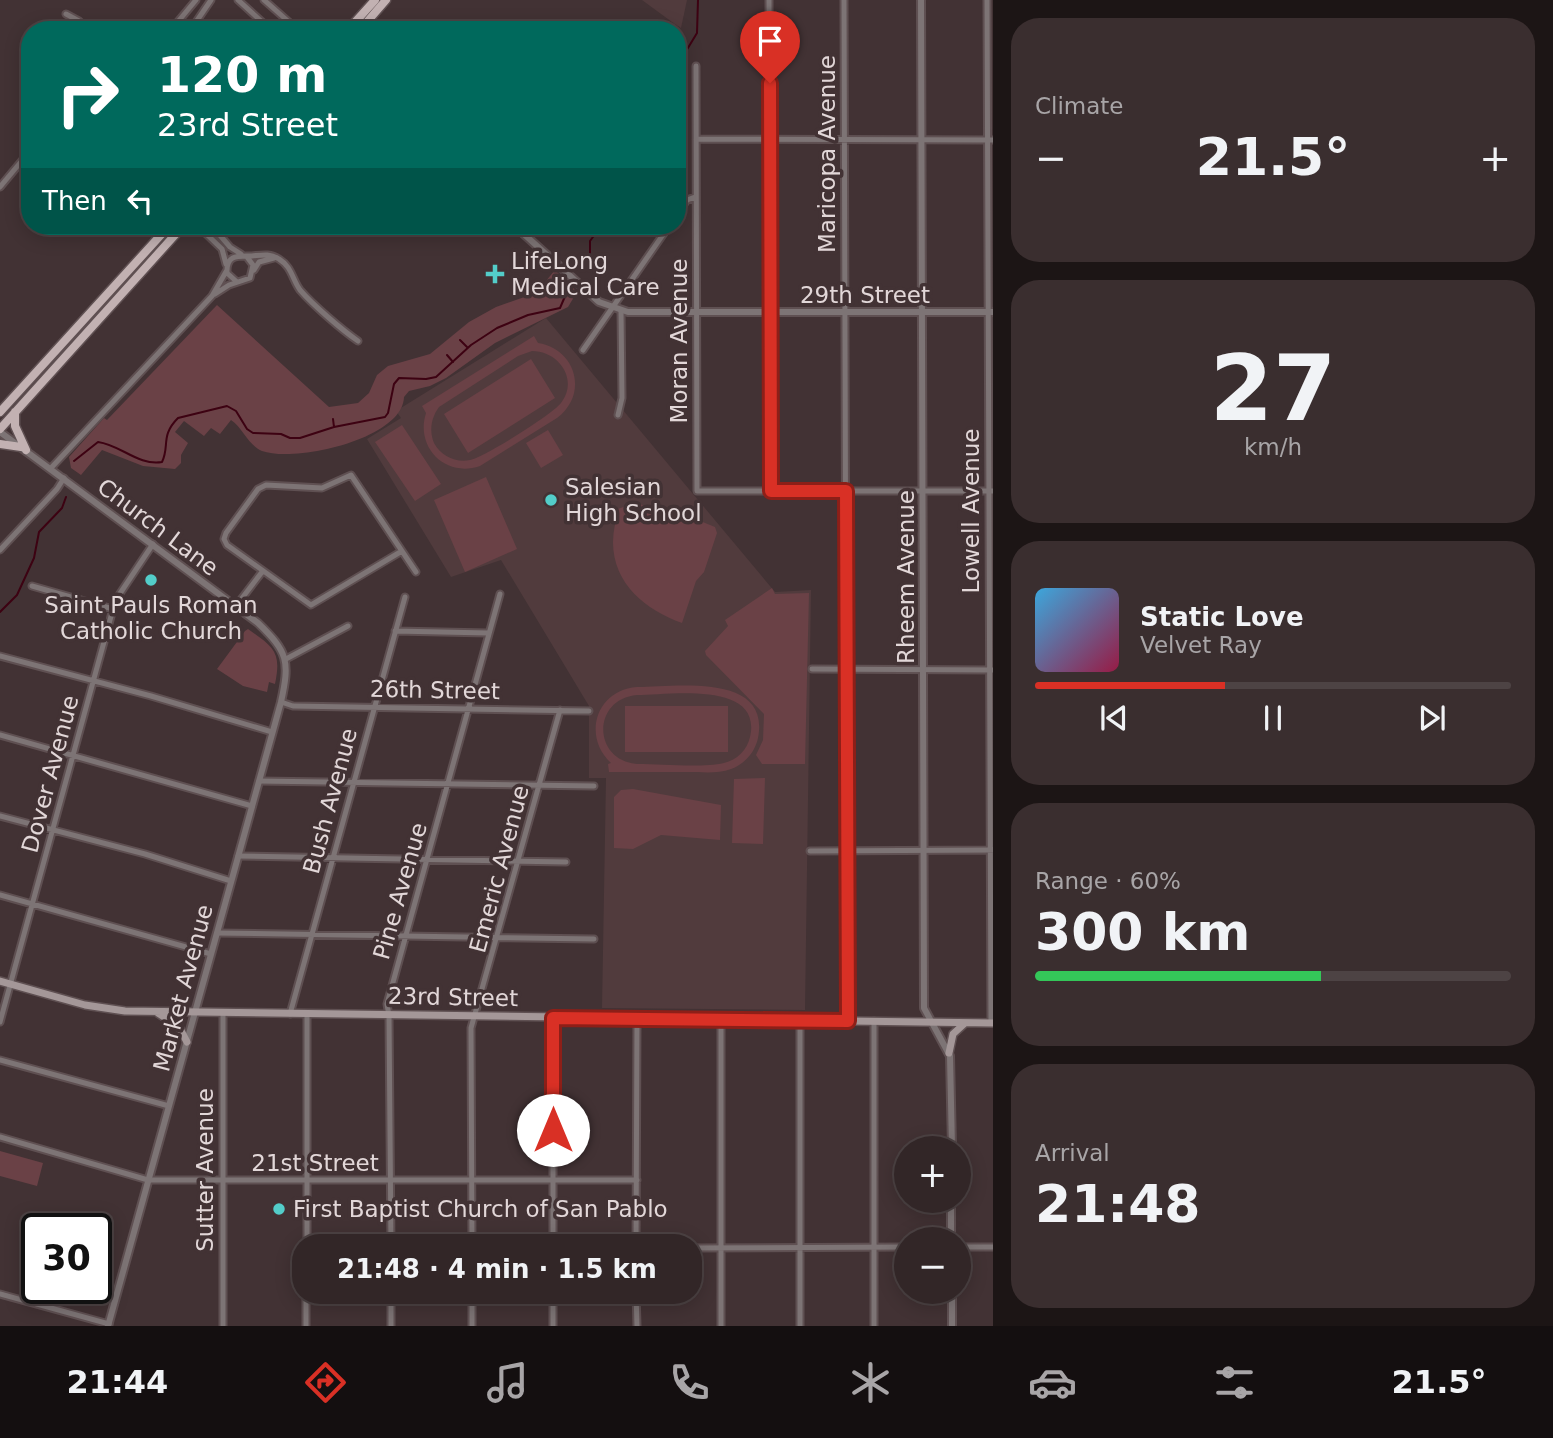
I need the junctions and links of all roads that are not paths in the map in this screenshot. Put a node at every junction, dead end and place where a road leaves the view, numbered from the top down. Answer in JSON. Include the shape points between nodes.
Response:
{"nodes":[{"id":1,"x":211,"y":0,"type":"edge"},
{"id":2,"x":238,"y":0,"type":"edge"},
{"id":3,"x":252,"y":0,"type":"edge"},
{"id":4,"x":264,"y":0,"type":"edge"},
{"id":5,"x":375,"y":0,"type":"edge"},
{"id":6,"x":387,"y":0,"type":"edge"},
{"id":7,"x":769,"y":0,"type":"edge"},
{"id":8,"x":844,"y":0,"type":"edge"},
{"id":9,"x":921,"y":0,"type":"edge"},
{"id":10,"x":987,"y":0,"type":"edge"},
{"id":11,"x":192,"y":1,"type":"edge"},
{"id":12,"x":246,"y":7,"type":"junction"},
{"id":13,"x":66,"y":14,"type":"dead end"},
{"id":14,"x":79,"y":21,"type":"edge"},
{"id":15,"x":177,"y":21,"type":"edge"},
{"id":16,"x":197,"y":21,"type":"edge"},
{"id":17,"x":261,"y":21,"type":"edge"},
{"id":18,"x":288,"y":21,"type":"edge"},
{"id":19,"x":356,"y":21,"type":"edge"},
{"id":20,"x":368,"y":21,"type":"edge"},
{"id":21,"x":696,"y":66,"type":"dead end"},
{"id":22,"x":696,"y":139,"type":"junction"},
{"id":23,"x":770,"y":139,"type":"junction"},
{"id":24,"x":845,"y":139,"type":"junction"},
{"id":25,"x":922,"y":140,"type":"junction"},
{"id":26,"x":990,"y":140,"type":"edge"},
{"id":27,"x":21,"y":162,"type":"edge"},
{"id":28,"x":0,"y":187,"type":"edge"},
{"id":29,"x":695,"y":197,"type":"junction"},
{"id":30,"x":686,"y":201,"type":"edge"},
{"id":31,"x":161,"y":235,"type":"edge"},
{"id":32,"x":175,"y":235,"type":"edge"},
{"id":33,"x":207,"y":235,"type":"edge"},
{"id":34,"x":220,"y":235,"type":"edge"},
{"id":35,"x":525,"y":235,"type":"edge"},
{"id":36,"x":663,"y":235,"type":"edge"},
{"id":37,"x":242,"y":255,"type":"junction"},
{"id":38,"x":277,"y":257,"type":"junction"},
{"id":39,"x":227,"y":268,"type":"junction"},
{"id":40,"x":253,"y":270,"type":"junction"},
{"id":41,"x":237,"y":282,"type":"junction"},
{"id":42,"x":212,"y":296,"type":"junction"},
{"id":43,"x":612,"y":308,"type":"junction"},
{"id":44,"x":621,"y":310,"type":"junction"},
{"id":45,"x":696,"y":312,"type":"junction"},
{"id":46,"x":770,"y":312,"type":"junction"},
{"id":47,"x":845,"y":312,"type":"junction"},
{"id":48,"x":990,"y":312,"type":"edge"},
{"id":49,"x":922,"y":313,"type":"junction"},
{"id":50,"x":75,"y":329,"type":"junction"},
{"id":51,"x":358,"y":341,"type":"dead end"},
{"id":52,"x":583,"y":350,"type":"dead end"},
{"id":53,"x":59,"y":363,"type":"junction"},
{"id":54,"x":0,"y":412,"type":"edge"},
{"id":55,"x":15,"y":412,"type":"junction"},
{"id":56,"x":618,"y":415,"type":"dead end"},
{"id":57,"x":0,"y":430,"type":"edge"},
{"id":58,"x":0,"y":444,"type":"edge"},
{"id":59,"x":23,"y":448,"type":"junction"},
{"id":60,"x":51,"y":468,"type":"junction"},
{"id":61,"x":64,"y":478,"type":"junction"},
{"id":62,"x":771,"y":491,"type":"junction"},
{"id":63,"x":846,"y":491,"type":"junction"},
{"id":64,"x":923,"y":491,"type":"junction"},
{"id":65,"x":991,"y":491,"type":"edge"},
{"id":66,"x":153,"y":544,"type":"junction"},
{"id":67,"x":0,"y":550,"type":"edge"},
{"id":68,"x":402,"y":551,"type":"junction"},
{"id":69,"x":262,"y":572,"type":"junction"},
{"id":70,"x":416,"y":572,"type":"dead end"},
{"id":71,"x":32,"y":586,"type":"dead end"},
{"id":72,"x":500,"y":594,"type":"dead end"},
{"id":73,"x":405,"y":597,"type":"dead end"},
{"id":74,"x":236,"y":606,"type":"junction"},
{"id":75,"x":113,"y":609,"type":"junction"},
{"id":76,"x":348,"y":626,"type":"dead end"},
{"id":77,"x":396,"y":631,"type":"junction"},
{"id":78,"x":488,"y":632,"type":"junction"},
{"id":79,"x":0,"y":656,"type":"edge"},
{"id":80,"x":286,"y":659,"type":"junction"},
{"id":81,"x":812,"y":669,"type":"dead end"},
{"id":82,"x":924,"y":669,"type":"junction"},
{"id":83,"x":846,"y":670,"type":"junction"},
{"id":84,"x":991,"y":670,"type":"edge"},
{"id":85,"x":94,"y":681,"type":"junction"},
{"id":86,"x":281,"y":702,"type":"junction"},
{"id":87,"x":374,"y":707,"type":"junction"},
{"id":88,"x":469,"y":709,"type":"junction"},
{"id":89,"x":560,"y":710,"type":"junction"},
{"id":90,"x":589,"y":710,"type":"dead end"},
{"id":91,"x":272,"y":732,"type":"junction"},
{"id":92,"x":0,"y":735,"type":"edge"},
{"id":93,"x":74,"y":756,"type":"junction"},
{"id":94,"x":259,"y":781,"type":"junction"},
{"id":95,"x":354,"y":783,"type":"junction"},
{"id":96,"x":448,"y":785,"type":"junction"},
{"id":97,"x":540,"y":786,"type":"junction"},
{"id":98,"x":593,"y":786,"type":"dead end"},
{"id":99,"x":252,"y":806,"type":"junction"},
{"id":100,"x":0,"y":816,"type":"edge"},
{"id":101,"x":53,"y":831,"type":"junction"},
{"id":102,"x":924,"y":849,"type":"junction"},
{"id":103,"x":847,"y":850,"type":"junction"},
{"id":104,"x":992,"y":850,"type":"edge"},
{"id":105,"x":810,"y":851,"type":"dead end"},
{"id":106,"x":238,"y":856,"type":"junction"},
{"id":107,"x":332,"y":859,"type":"junction"},
{"id":108,"x":426,"y":860,"type":"junction"},
{"id":109,"x":519,"y":862,"type":"junction"},
{"id":110,"x":566,"y":862,"type":"dead end"},
{"id":111,"x":231,"y":881,"type":"junction"},
{"id":112,"x":0,"y":895,"type":"edge"},
{"id":113,"x":33,"y":904,"type":"junction"},
{"id":114,"x":217,"y":933,"type":"junction"},
{"id":115,"x":312,"y":936,"type":"junction"},
{"id":116,"x":405,"y":937,"type":"junction"},
{"id":117,"x":498,"y":937,"type":"junction"},
{"id":118,"x":594,"y":939,"type":"dead end"},
{"id":119,"x":211,"y":954,"type":"junction"},
{"id":120,"x":0,"y":981,"type":"edge"},
{"id":121,"x":10,"y":984,"type":"junction"},
{"id":122,"x":157,"y":1012,"type":"junction"},
{"id":123,"x":195,"y":1013,"type":"junction"},
{"id":124,"x":223,"y":1013,"type":"junction"},
{"id":125,"x":290,"y":1014,"type":"junction"},
{"id":126,"x":307,"y":1014,"type":"junction"},
{"id":127,"x":389,"y":1016,"type":"junction"},
{"id":128,"x":476,"y":1017,"type":"junction"},
{"id":129,"x":553,"y":1018,"type":"junction"},
{"id":130,"x":637,"y":1018,"type":"junction"},
{"id":131,"x":721,"y":1020,"type":"junction"},
{"id":132,"x":800,"y":1021,"type":"junction"},
{"id":133,"x":848,"y":1021,"type":"junction"},
{"id":134,"x":874,"y":1021,"type":"junction"},
{"id":135,"x":0,"y":1022,"type":"edge"},
{"id":136,"x":933,"y":1022,"type":"junction"},
{"id":137,"x":965,"y":1023,"type":"junction"},
{"id":138,"x":992,"y":1023,"type":"edge"},
{"id":139,"x":187,"y":1042,"type":"junction"},
{"id":140,"x":949,"y":1053,"type":"junction"},
{"id":141,"x":0,"y":1060,"type":"edge"},
{"id":142,"x":169,"y":1106,"type":"junction"},
{"id":143,"x":951,"y":1136,"type":"edge"},
{"id":144,"x":0,"y":1138,"type":"edge"},
{"id":145,"x":148,"y":1180,"type":"junction"},
{"id":146,"x":223,"y":1180,"type":"junction"},
{"id":147,"x":307,"y":1180,"type":"junction"},
{"id":148,"x":391,"y":1180,"type":"junction"},
{"id":149,"x":471,"y":1180,"type":"junction"},
{"id":150,"x":553,"y":1180,"type":"junction"},
{"id":151,"x":637,"y":1181,"type":"junction"},
{"id":152,"x":307,"y":1234,"type":"edge"},
{"id":153,"x":391,"y":1234,"type":"edge"},
{"id":154,"x":471,"y":1234,"type":"edge"},
{"id":155,"x":553,"y":1234,"type":"edge"},
{"id":156,"x":636,"y":1234,"type":"edge"},
{"id":157,"x":800,"y":1247,"type":"junction"},
{"id":158,"x":875,"y":1247,"type":"junction"},
{"id":159,"x":894,"y":1247,"type":"edge"},
{"id":160,"x":971,"y":1247,"type":"edge"},
{"id":161,"x":993,"y":1247,"type":"edge"},
{"id":162,"x":702,"y":1248,"type":"edge"},
{"id":163,"x":721,"y":1248,"type":"junction"},
{"id":164,"x":0,"y":1294,"type":"edge"},
{"id":165,"x":306,"y":1304,"type":"edge"},
{"id":166,"x":391,"y":1304,"type":"edge"},
{"id":167,"x":472,"y":1304,"type":"edge"},
{"id":168,"x":553,"y":1304,"type":"edge"},
{"id":169,"x":636,"y":1304,"type":"edge"},
{"id":170,"x":952,"y":1304,"type":"edge"},
{"id":171,"x":108,"y":1325,"type":"edge"},
{"id":172,"x":223,"y":1326,"type":"edge"},
{"id":173,"x":306,"y":1326,"type":"edge"},
{"id":174,"x":391,"y":1326,"type":"edge"},
{"id":175,"x":472,"y":1326,"type":"edge"},
{"id":176,"x":553,"y":1326,"type":"edge"},
{"id":177,"x":637,"y":1326,"type":"edge"},
{"id":178,"x":721,"y":1326,"type":"edge"},
{"id":179,"x":800,"y":1326,"type":"edge"},
{"id":180,"x":874,"y":1326,"type":"edge"},
{"id":181,"x":951,"y":1326,"type":"edge"}],
"edges":[{"from":1,"to":16,"type":"street"},
{"from":2,"to":12,"type":"street"},
{"from":3,"to":12,"type":"street"},
{"from":4,"to":18,"type":"street"},
{"from":5,"to":19,"type":"main road"},
{"from":6,"to":20,"type":"main road"},
{"from":7,"to":23,"type":"street"},
{"from":8,"to":24,"type":"street","name":"Maricopa Avenue"},
{"from":9,"to":25,"type":"street","name":"Rheem Avenue"},
{"from":10,"to":26,"type":"street","name":"Lowell Avenue"},
{"from":11,"to":15,"type":"street"},
{"from":12,"to":17,"type":"street"},
{"from":13,"to":14,"type":"street"},
{"from":21,"to":22,"type":"street","name":"Moran Avenue"},
{"from":22,"to":23,"type":"street"},
{"from":22,"to":29,"type":"street","name":"Moran Avenue"},
{"from":23,"to":24,"type":"street"},
{"from":23,"to":46,"type":"street"},
{"from":24,"to":25,"type":"street"},
{"from":24,"to":47,"type":"street","name":"Maricopa Avenue"},
{"from":25,"to":26,"type":"street"},
{"from":25,"to":49,"type":"street","name":"Rheem Avenue"},
{"from":26,"to":48,"type":"street","name":"Lowell Avenue"},
{"from":27,"to":28,"type":"street"},
{"from":29,"to":30,"type":"street"},
{"from":29,"to":45,"type":"street","name":"Moran Avenue"},
{"from":31,"to":50,"type":"main road"},
{"from":32,"to":53,"type":"main road"},
{"from":33,"to":39,"type":"street","via":[[222,249]]},
{"from":34,"to":37,"type":"street"},
{"from":35,"to":43,"type":"street","via":[[599,302]]},
{"from":36,"to":43,"type":"street"},
{"from":37,"to":38,"type":"street"},
{"from":37,"to":39,"type":"street","via":[[232,257]]},
{"from":37,"to":40,"type":"street","via":[[251,261]]},
{"from":38,"to":40,"type":"street","via":[[259,262]]},
{"from":38,"to":51,"type":"street","via":[[293,273],[299,288]]},
{"from":39,"to":41,"type":"street"},
{"from":39,"to":42,"type":"street"},
{"from":40,"to":41,"type":"street","via":[[250,278]]},
{"from":41,"to":42,"type":"street"},
{"from":42,"to":60,"type":"street"},
{"from":43,"to":44,"type":"street","name":"29th Street"},
{"from":43,"to":52,"type":"street"},
{"from":44,"to":45,"type":"street","name":"29th Street"},
{"from":44,"to":56,"type":"street","via":[[622,398]]},
{"from":45,"to":46,"type":"street","name":"29th Street"},
{"from":45,"to":62,"type":"street","name":"Moran Avenue","via":[[696,491]]},
{"from":46,"to":47,"type":"street","name":"29th Street"},
{"from":46,"to":62,"type":"street"},
{"from":47,"to":49,"type":"street","name":"29th Street"},
{"from":47,"to":63,"type":"street","name":"Maricopa Avenue"},
{"from":48,"to":49,"type":"street","name":"29th Street"},
{"from":48,"to":65,"type":"street","name":"Lowell Avenue"},
{"from":49,"to":64,"type":"street","name":"Rheem Avenue"},
{"from":50,"to":53,"type":"main road"},
{"from":50,"to":54,"type":"main road"},
{"from":53,"to":55,"type":"main road"},
{"from":55,"to":57,"type":"main road"},
{"from":55,"to":59,"type":"main road"},
{"from":57,"to":59,"type":"street","name":"Church Lane"},
{"from":58,"to":59,"type":"main road"},
{"from":59,"to":60,"type":"street","name":"Church Lane"},
{"from":60,"to":61,"type":"street","name":"Church Lane"},
{"from":61,"to":66,"type":"street","name":"Church Lane"},
{"from":61,"to":67,"type":"street"},
{"from":62,"to":63,"type":"street"},
{"from":63,"to":64,"type":"street"},
{"from":63,"to":83,"type":"street","name":"Maricopa Avenue"},
{"from":64,"to":65,"type":"street"},
{"from":64,"to":82,"type":"street","name":"Rheem Avenue"},
{"from":65,"to":84,"type":"street","name":"Lowell Avenue"},
{"from":66,"to":74,"type":"street","name":"Church Lane"},
{"from":66,"to":75,"type":"street","name":"Dover Avenue"},
{"from":68,"to":69,"type":"street","via":[[311,605]]},
{"from":68,"to":69,"type":"street","via":[[351,475],[323,488],[265,485],[224,539]]},
{"from":68,"to":70,"type":"street"},
{"from":69,"to":74,"type":"street"},
{"from":71,"to":75,"type":"street"},
{"from":72,"to":78,"type":"street","name":"Pine Avenue"},
{"from":73,"to":77,"type":"street","name":"Bush Avenue"},
{"from":74,"to":80,"type":"street","name":"Church Lane","via":[[275,639]]},
{"from":75,"to":85,"type":"street","name":"Dover Avenue"},
{"from":76,"to":80,"type":"street"},
{"from":77,"to":78,"type":"street"},
{"from":77,"to":87,"type":"street","name":"Bush Avenue"},
{"from":78,"to":88,"type":"street","name":"Pine Avenue"},
{"from":79,"to":85,"type":"street"},
{"from":80,"to":86,"type":"street","name":"Market Avenue"},
{"from":81,"to":83,"type":"street"},
{"from":82,"to":83,"type":"street"},
{"from":82,"to":84,"type":"street"},
{"from":82,"to":102,"type":"street","name":"Rheem Avenue"},
{"from":83,"to":103,"type":"street","name":"Maricopa Avenue"},
{"from":84,"to":104,"type":"street","name":"Lowell Avenue"},
{"from":85,"to":91,"type":"street"},
{"from":85,"to":93,"type":"street","name":"Dover Avenue"},
{"from":86,"to":87,"type":"street","name":"26th Street"},
{"from":86,"to":91,"type":"street","name":"Market Avenue"},
{"from":87,"to":88,"type":"street","name":"26th Street"},
{"from":87,"to":95,"type":"street","name":"Bush Avenue"},
{"from":88,"to":89,"type":"street","name":"26th Street"},
{"from":88,"to":96,"type":"street","name":"Pine Avenue"},
{"from":89,"to":90,"type":"street","name":"26th Street"},
{"from":89,"to":97,"type":"street","name":"Emeric Avenue"},
{"from":91,"to":94,"type":"street","name":"Market Avenue"},
{"from":92,"to":93,"type":"street"},
{"from":93,"to":99,"type":"street"},
{"from":93,"to":101,"type":"street","name":"Dover Avenue"},
{"from":94,"to":95,"type":"street"},
{"from":94,"to":99,"type":"street","name":"Market Avenue"},
{"from":95,"to":96,"type":"street"},
{"from":95,"to":107,"type":"street","name":"Bush Avenue"},
{"from":96,"to":97,"type":"street"},
{"from":96,"to":108,"type":"street","name":"Pine Avenue"},
{"from":97,"to":98,"type":"street"},
{"from":97,"to":109,"type":"street","name":"Emeric Avenue"},
{"from":99,"to":106,"type":"street","name":"Market Avenue"},
{"from":100,"to":101,"type":"street"},
{"from":101,"to":111,"type":"street"},
{"from":101,"to":113,"type":"street","name":"Dover Avenue"},
{"from":102,"to":103,"type":"street"},
{"from":102,"to":104,"type":"street"},
{"from":102,"to":136,"type":"street","name":"Rheem Avenue","via":[[924,1008]]},
{"from":103,"to":105,"type":"street"},
{"from":103,"to":133,"type":"street","name":"Maricopa Avenue"},
{"from":104,"to":138,"type":"street","name":"Lowell Avenue"},
{"from":106,"to":107,"type":"street"},
{"from":106,"to":111,"type":"street","name":"Market Avenue"},
{"from":107,"to":108,"type":"street"},
{"from":107,"to":115,"type":"street","name":"Bush Avenue"},
{"from":108,"to":109,"type":"street"},
{"from":108,"to":116,"type":"street","name":"Pine Avenue"},
{"from":109,"to":110,"type":"street"},
{"from":109,"to":117,"type":"street","name":"Emeric Avenue"},
{"from":111,"to":114,"type":"street","name":"Market Avenue"},
{"from":112,"to":113,"type":"street"},
{"from":113,"to":119,"type":"street"},
{"from":113,"to":121,"type":"street","name":"Dover Avenue"},
{"from":114,"to":115,"type":"street"},
{"from":114,"to":119,"type":"street","name":"Market Avenue"},
{"from":115,"to":116,"type":"street"},
{"from":115,"to":125,"type":"street","name":"Bush Avenue"},
{"from":116,"to":117,"type":"street"},
{"from":116,"to":127,"type":"street","name":"Pine Avenue","via":[[387,1004]]},
{"from":117,"to":118,"type":"street"},
{"from":117,"to":128,"type":"street","name":"Emeric Avenue"},
{"from":119,"to":123,"type":"street","name":"Market Avenue"},
{"from":120,"to":121,"type":"main road","name":"23rd Street"},
{"from":121,"to":122,"type":"main road","name":"23rd Street","via":[[95,1007]]},
{"from":121,"to":135,"type":"street","name":"Dover Avenue"},
{"from":122,"to":123,"type":"main road","name":"23rd Street"},
{"from":122,"to":139,"type":"main road","via":[[179,1027]]},
{"from":123,"to":124,"type":"main road","name":"23rd Street"},
{"from":123,"to":139,"type":"street","name":"Market Avenue"},
{"from":124,"to":125,"type":"main road","name":"23rd Street"},
{"from":124,"to":146,"type":"street","name":"Sutter Avenue"},
{"from":125,"to":126,"type":"main road","name":"23rd Street"},
{"from":126,"to":127,"type":"main road","name":"23rd Street"},
{"from":126,"to":147,"type":"street"},
{"from":127,"to":128,"type":"main road","name":"23rd Street"},
{"from":127,"to":148,"type":"street","name":"Pine Avenue"},
{"from":128,"to":129,"type":"main road","name":"23rd Street"},
{"from":128,"to":149,"type":"street","name":"Emeric Avenue","via":[[471,1028]]},
{"from":129,"to":130,"type":"main road","name":"23rd Street"},
{"from":129,"to":150,"type":"street"},
{"from":130,"to":131,"type":"main road","name":"23rd Street"},
{"from":130,"to":151,"type":"street"},
{"from":131,"to":132,"type":"main road","name":"23rd Street"},
{"from":131,"to":163,"type":"street"},
{"from":132,"to":133,"type":"main road","name":"23rd Street"},
{"from":132,"to":157,"type":"street"},
{"from":133,"to":134,"type":"main road","name":"23rd Street"},
{"from":134,"to":136,"type":"main road","name":"23rd Street"},
{"from":134,"to":158,"type":"street"},
{"from":136,"to":137,"type":"main road","name":"23rd Street"},
{"from":136,"to":140,"type":"street","name":"Rheem Avenue"},
{"from":137,"to":138,"type":"main road","name":"23rd Street"},
{"from":137,"to":140,"type":"main road","via":[[953,1034]]},
{"from":139,"to":142,"type":"street","name":"Market Avenue"},
{"from":140,"to":143,"type":"street","name":"Rheem Avenue"},
{"from":141,"to":142,"type":"street"},
{"from":142,"to":145,"type":"street","name":"Market Avenue"},
{"from":144,"to":145,"type":"street","name":"21st Street"},
{"from":145,"to":146,"type":"street","name":"21st Street"},
{"from":145,"to":171,"type":"street","name":"Market Avenue"},
{"from":146,"to":147,"type":"street","name":"21st Street"},
{"from":146,"to":172,"type":"street","name":"Sutter Avenue"},
{"from":147,"to":148,"type":"street","name":"21st Street"},
{"from":147,"to":152,"type":"street"},
{"from":148,"to":149,"type":"street","name":"21st Street"},
{"from":148,"to":153,"type":"street","name":"Pine Avenue"},
{"from":149,"to":150,"type":"street","name":"21st Street"},
{"from":149,"to":154,"type":"street","name":"Emeric Avenue"},
{"from":150,"to":151,"type":"street","name":"21st Street"},
{"from":150,"to":155,"type":"street"},
{"from":151,"to":156,"type":"street"},
{"from":157,"to":158,"type":"street"},
{"from":157,"to":163,"type":"street"},
{"from":157,"to":179,"type":"street"},
{"from":158,"to":159,"type":"street"},
{"from":158,"to":180,"type":"street"},
{"from":160,"to":161,"type":"street"},
{"from":162,"to":163,"type":"street"},
{"from":163,"to":178,"type":"street"},
{"from":164,"to":171,"type":"street"},
{"from":165,"to":173,"type":"street"},
{"from":166,"to":174,"type":"street"},
{"from":167,"to":175,"type":"street"},
{"from":168,"to":176,"type":"street"},
{"from":169,"to":177,"type":"street"},
{"from":170,"to":181,"type":"street"}]}
